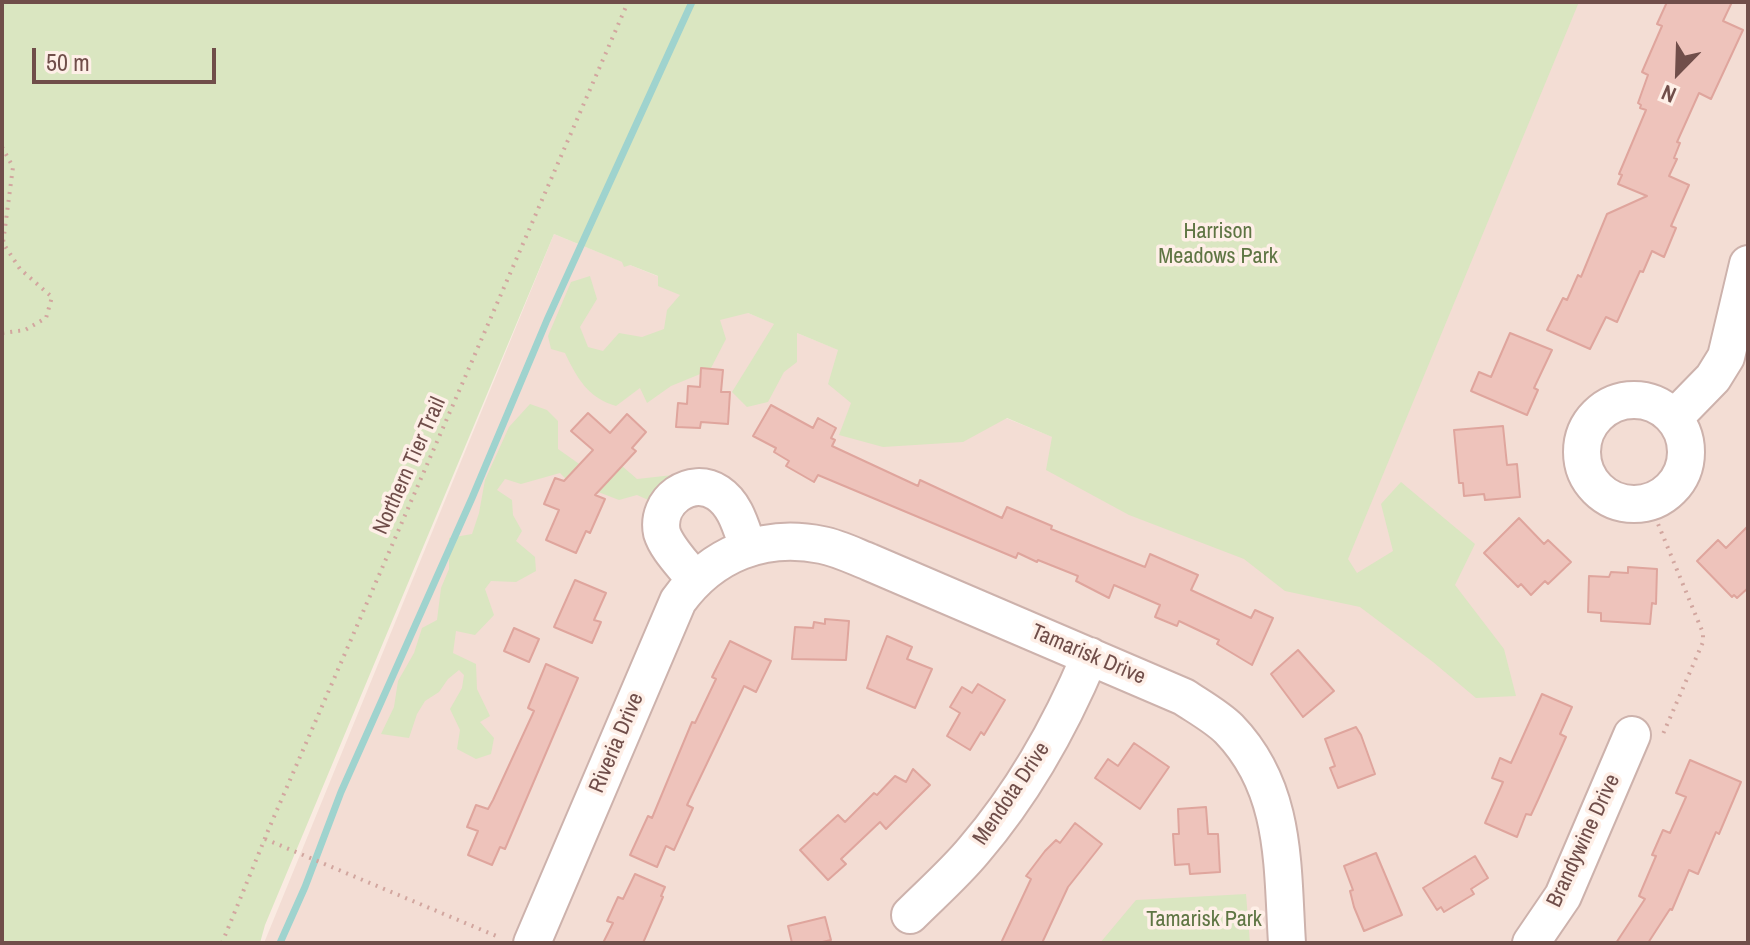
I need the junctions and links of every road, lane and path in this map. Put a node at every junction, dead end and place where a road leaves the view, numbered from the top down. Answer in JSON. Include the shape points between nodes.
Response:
{"nodes":[{"id":1,"x":628,"y":2,"type":"edge"},
{"id":2,"x":2,"y":147,"type":"edge"},
{"id":3,"x":1748,"y":264,"type":"edge"},
{"id":4,"x":2,"y":333,"type":"edge"},
{"id":5,"x":1674,"y":418,"type":"junction"},
{"id":6,"x":1649,"y":502,"type":"junction"},
{"id":7,"x":736,"y":552,"type":"junction"},
{"id":8,"x":694,"y":579,"type":"junction"},
{"id":9,"x":1090,"y":656,"type":"junction"},
{"id":10,"x":1647,"y":736,"type":"joint"},
{"id":11,"x":265,"y":839,"type":"junction"},
{"id":12,"x":910,"y":915,"type":"dead end"},
{"id":13,"x":516,"y":940,"type":"edge"},
{"id":14,"x":222,"y":943,"type":"edge"},
{"id":15,"x":1287,"y":943,"type":"edge"},
{"id":16,"x":1531,"y":943,"type":"edge"}],
"edges":[{"from":1,"to":11,"type":"path","name":"Northern Tier Trail"},
{"from":2,"to":4,"type":"path","via":[[13,167],[3,243],[20,269],[52,297],[46,318],[25,330]]},
{"from":3,"to":5,"type":"street","via":[[1726,357]]},
{"from":5,"to":6,"type":"street","via":[[1683,433],[1684,467],[1664,495]]},
{"from":5,"to":6,"type":"street","via":[[1645,400],[1627,400],[1597,415],[1587,429],[1582,454],[1589,479],[1600,492],[1632,504]]},
{"from":6,"to":10,"type":"path","via":[[1703,642]]},
{"from":7,"to":8,"type":"street","name":"Riveria Drive"},
{"from":7,"to":8,"type":"street","via":[[734,510],[716,491],[699,488],[675,494],[661,518],[663,534]]},
{"from":7,"to":9,"type":"street","name":"Tamarisk Drive","via":[[783,543],[822,545]]},
{"from":8,"to":13,"type":"street","name":"Riveria Drive","via":[[678,601]]},
{"from":9,"to":12,"type":"street","name":"Mendota Drive","via":[[1039,758],[1002,815]]},
{"from":9,"to":15,"type":"street","name":"Tamarisk Drive","via":[[1184,697],[1227,727],[1250,754],[1276,812]]},
{"from":10,"to":16,"type":"street","name":"Brandywine Drive","via":[[1563,896]]},
{"from":11,"to":13,"type":"path"},
{"from":11,"to":14,"type":"path","name":"Northern Tier Trail"}]}
